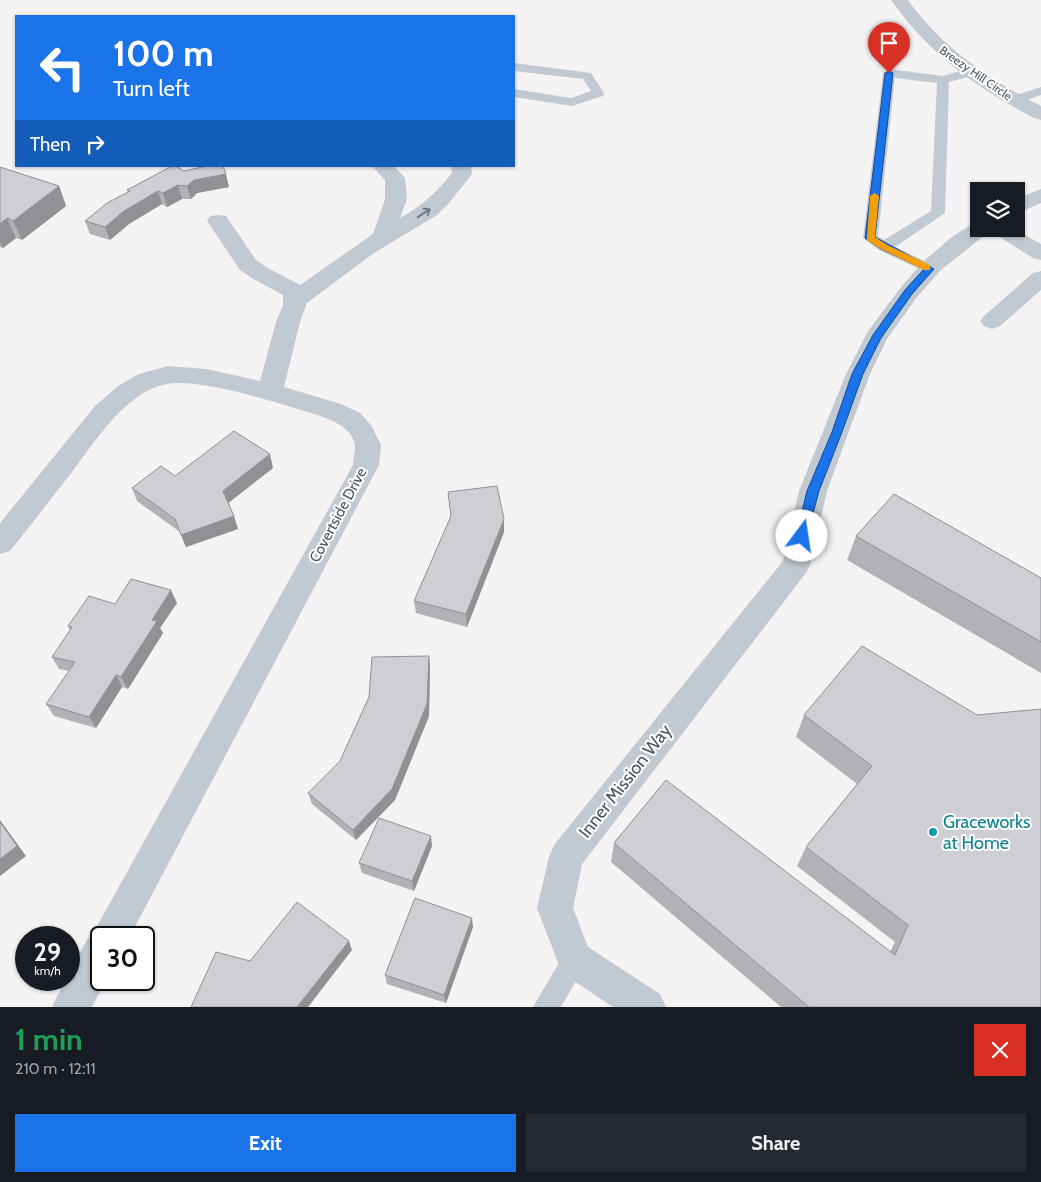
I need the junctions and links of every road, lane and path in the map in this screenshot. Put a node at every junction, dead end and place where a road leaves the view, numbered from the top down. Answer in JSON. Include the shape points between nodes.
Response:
{"nodes":[{"id":1,"x":899,"y":0,"type":"edge"},
{"id":2,"x":515,"y":67,"type":"edge"},
{"id":3,"x":971,"y":72,"type":"junction"},
{"id":4,"x":943,"y":80,"type":"junction"},
{"id":5,"x":1041,"y":92,"type":"edge"},
{"id":6,"x":515,"y":93,"type":"edge"},
{"id":7,"x":1014,"y":100,"type":"junction"},
{"id":8,"x":1041,"y":114,"type":"edge"},
{"id":9,"x":383,"y":167,"type":"edge"},
{"id":10,"x":461,"y":167,"type":"edge"},
{"id":11,"x":1041,"y":195,"type":"edge"},
{"id":12,"x":1025,"y":203,"type":"edge"},
{"id":13,"x":218,"y":221,"type":"dead end"},
{"id":14,"x":970,"y":236,"type":"edge"},
{"id":15,"x":1014,"y":237,"type":"edge"},
{"id":16,"x":382,"y":238,"type":"junction"},
{"id":17,"x":884,"y":247,"type":"junction"},
{"id":18,"x":1041,"y":252,"type":"edge"},
{"id":19,"x":930,"y":269,"type":"junction"},
{"id":20,"x":1041,"y":278,"type":"edge"},
{"id":21,"x":295,"y":300,"type":"junction"},
{"id":22,"x":992,"y":321,"type":"dead end"},
{"id":23,"x":270,"y":392,"type":"junction"},
{"id":24,"x":0,"y":543,"type":"edge"},
{"id":25,"x":116,"y":926,"type":"edge"},
{"id":26,"x":575,"y":960,"type":"junction"},
{"id":27,"x":90,"y":972,"type":"edge"},
{"id":28,"x":71,"y":1007,"type":"edge"},
{"id":29,"x":546,"y":1007,"type":"edge"},
{"id":30,"x":647,"y":1007,"type":"edge"}],
"edges":[{"from":1,"to":3,"type":"street","name":"Breezy Hill Circle","via":[[925,34]]},
{"from":2,"to":6,"type":"lane","via":[[587,76],[598,93],[572,102]]},
{"from":3,"to":4,"type":"lane"},
{"from":3,"to":7,"type":"street","name":"Breezy Hill Circle"},
{"from":4,"to":17,"type":"lane","via":[[938,213]]},
{"from":4,"to":17,"type":"lane","via":[[889,73],[870,238]]},
{"from":5,"to":7,"type":"lane"},
{"from":7,"to":8,"type":"street","name":"Breezy Hill Circle"},
{"from":9,"to":16,"type":"street","via":[[395,178],[396,199]]},
{"from":16,"to":10,"type":"street","one_way":true,"via":[[430,210],[462,174]]},
{"from":11,"to":12,"type":"street"},
{"from":13,"to":21,"type":"street","via":[[251,267],[286,284],[295,292]]},
{"from":14,"to":19,"type":"street"},
{"from":15,"to":18,"type":"street"},
{"from":16,"to":21,"type":"street"},
{"from":17,"to":19,"type":"lane"},
{"from":19,"to":26,"type":"street","name":"Inner Mission Way","via":[[908,292],[876,337],[858,374],[813,491],[796,565],[566,857],[555,908]]},
{"from":20,"to":22,"type":"street"},
{"from":21,"to":23,"type":"street"},
{"from":23,"to":24,"type":"street","name":"Covertside Drive","via":[[186,375],[148,380],[127,392],[104,412]]},
{"from":23,"to":25,"type":"street","name":"Covertside Drive","via":[[332,410],[352,420],[368,445],[366,465]]},
{"from":26,"to":29,"type":"lane"},
{"from":26,"to":30,"type":"street"},
{"from":27,"to":28,"type":"street"}]}
